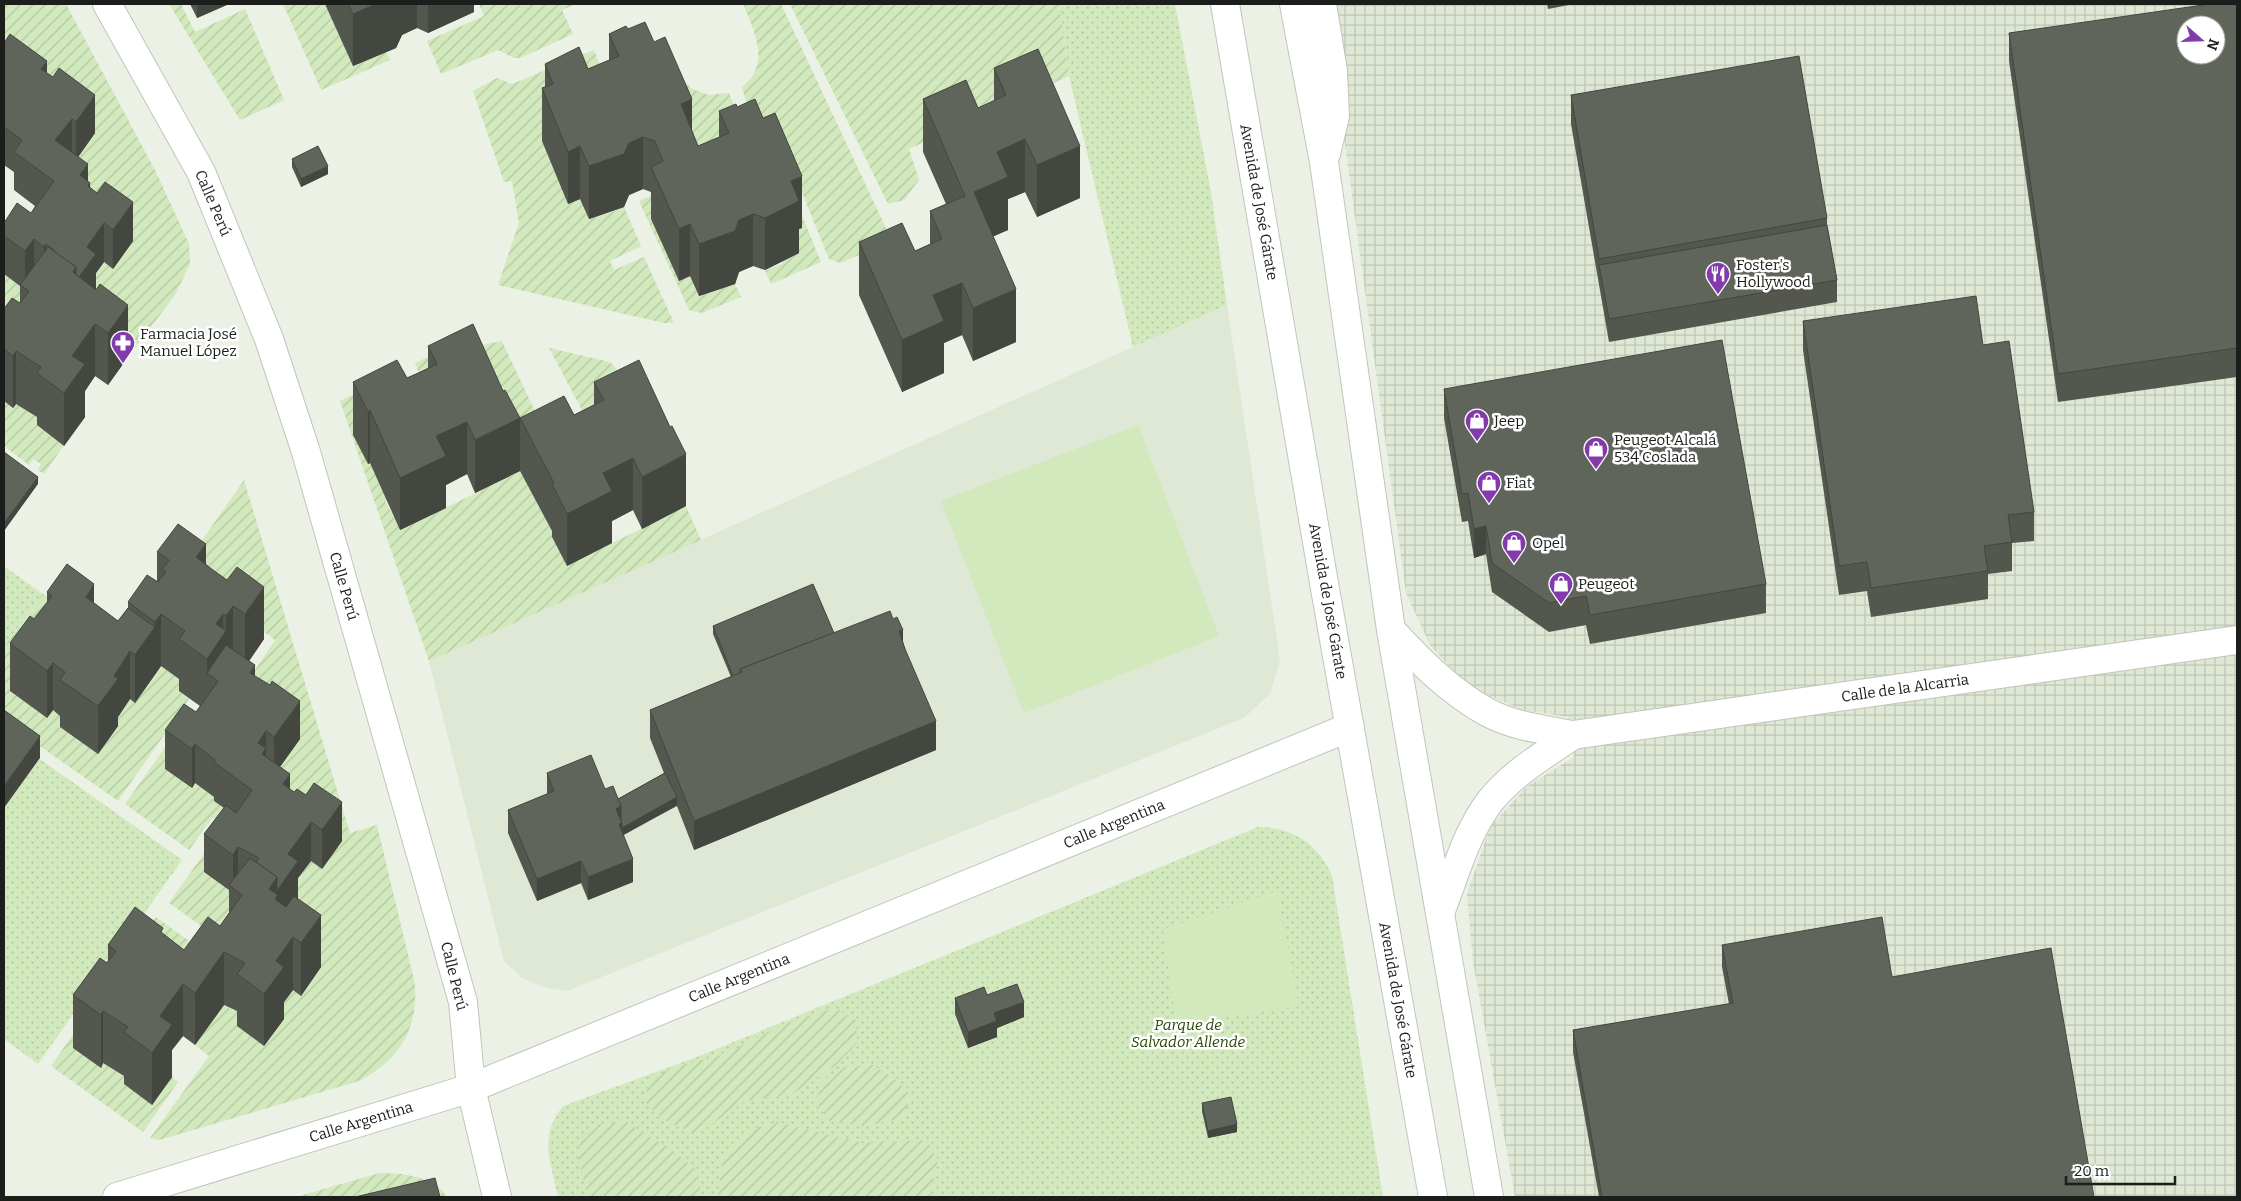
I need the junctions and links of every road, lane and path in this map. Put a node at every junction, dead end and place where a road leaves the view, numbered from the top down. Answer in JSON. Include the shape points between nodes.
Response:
{"nodes":[{"id":1,"x":107,"y":4,"type":"edge"},
{"id":2,"x":1225,"y":4,"type":"edge"},
{"id":3,"x":1294,"y":4,"type":"edge"},
{"id":4,"x":1322,"y":4,"type":"edge"},
{"id":5,"x":1324,"y":162,"type":"junction"},
{"id":6,"x":1392,"y":630,"type":"junction"},
{"id":7,"x":2237,"y":640,"type":"edge"},
{"id":8,"x":1350,"y":727,"type":"junction"},
{"id":9,"x":1573,"y":735,"type":"junction"},
{"id":10,"x":1440,"y":912,"type":"junction"},
{"id":11,"x":471,"y":1088,"type":"junction"},
{"id":12,"x":117,"y":1197,"type":"edge"},
{"id":13,"x":497,"y":1197,"type":"edge"},
{"id":14,"x":1433,"y":1197,"type":"edge"},
{"id":15,"x":1489,"y":1197,"type":"edge"}],
"edges":[{"from":1,"to":11,"type":"street","name":"Calle Perú","via":[[201,172],[269,339],[306,452],[463,1002]]},
{"from":2,"to":8,"type":"street","name":"Avenida de José Gárate"},
{"from":3,"to":5,"type":"street"},
{"from":4,"to":5,"type":"street","via":[[1333,71],[1335,116]]},
{"from":5,"to":6,"type":"street"},
{"from":6,"to":9,"type":"street","name":"Calle de la Alcarria","via":[[1445,683],[1488,713],[1533,728]]},
{"from":6,"to":10,"type":"street"},
{"from":7,"to":9,"type":"street","name":"Calle de la Alcarria"},
{"from":8,"to":11,"type":"street","name":"Calle Argentina"},
{"from":8,"to":14,"type":"street","name":"Avenida de José Gárate"},
{"from":9,"to":10,"type":"street","name":"Calle de la Alcarria","via":[[1519,772],[1491,800],[1471,833]]},
{"from":10,"to":15,"type":"street"},
{"from":11,"to":12,"type":"street","name":"Calle Argentina"},
{"from":11,"to":13,"type":"street","name":"Calle Perú"}]}
